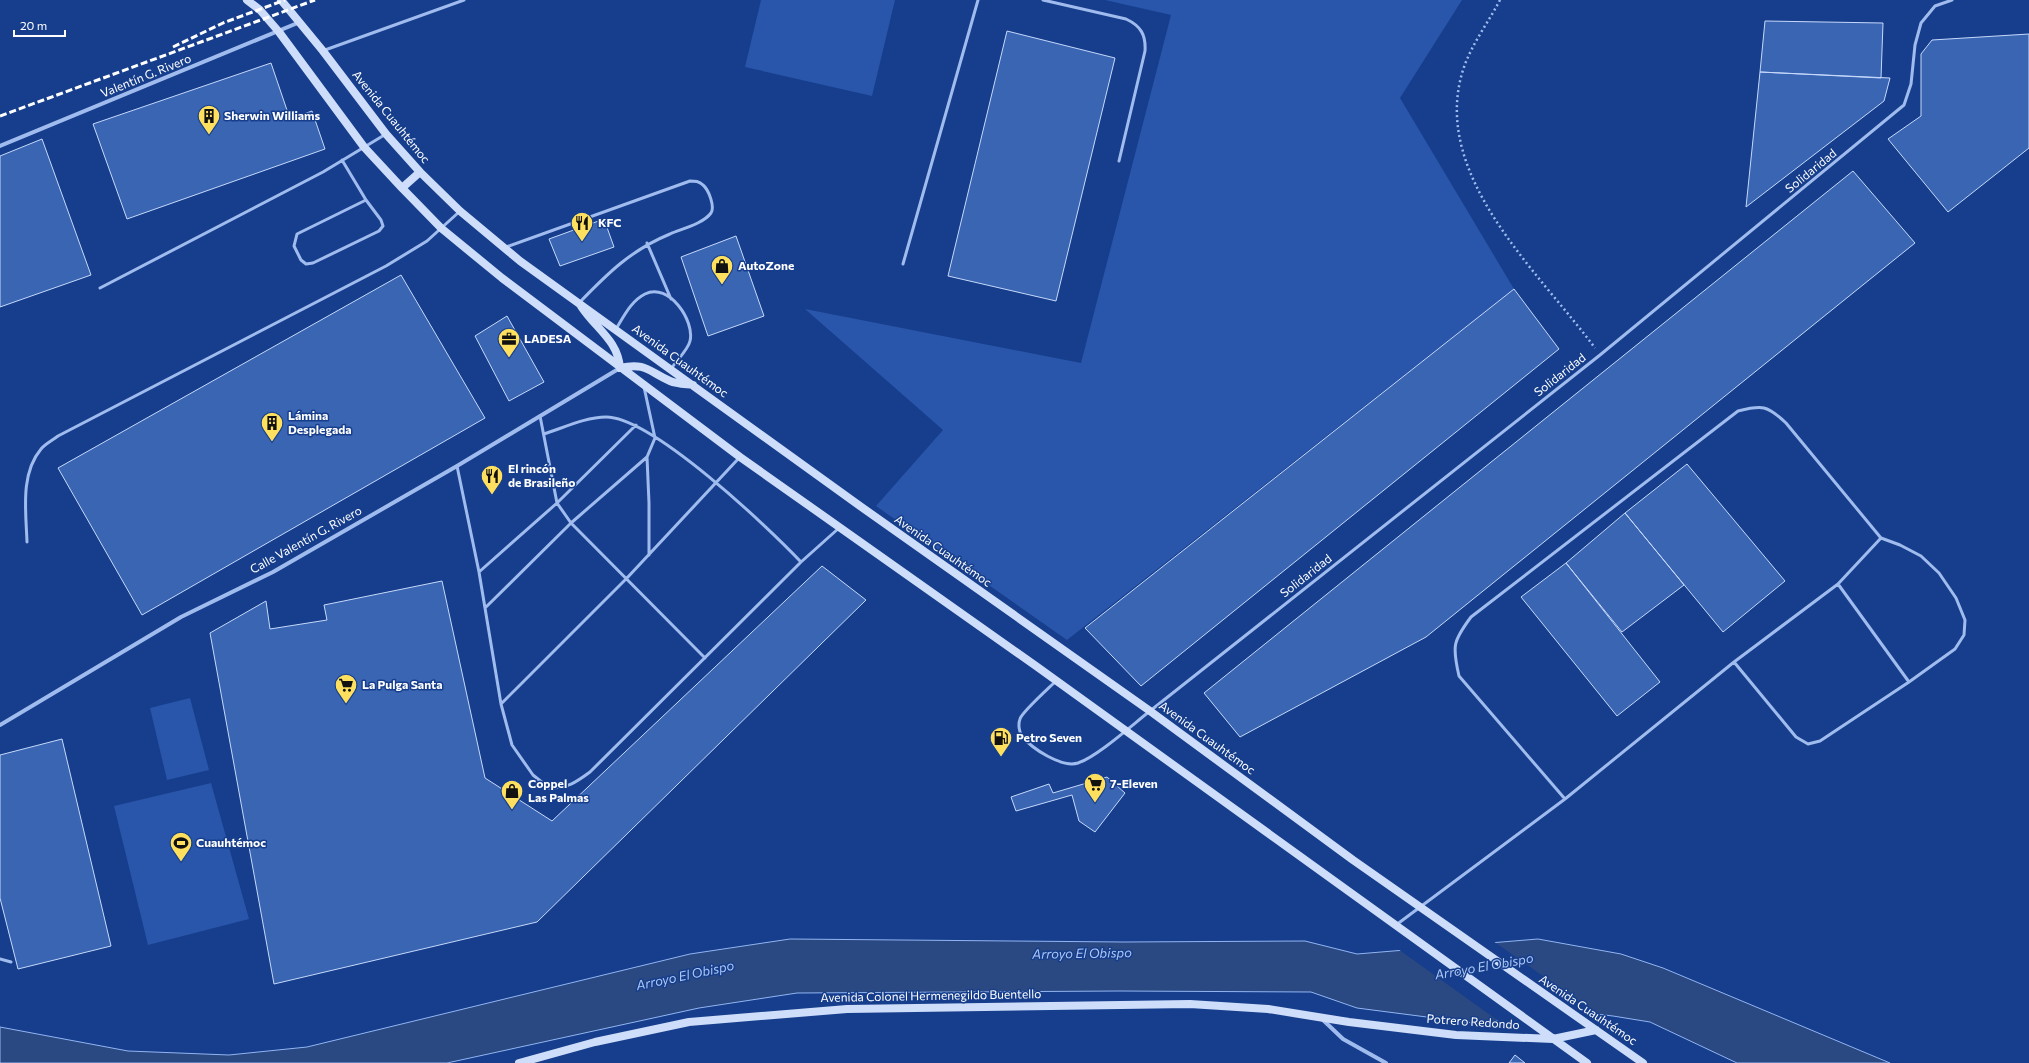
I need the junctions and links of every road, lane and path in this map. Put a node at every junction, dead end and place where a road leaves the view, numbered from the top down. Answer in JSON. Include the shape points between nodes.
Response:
{"nodes":[{"id":1,"x":247,"y":0,"type":"edge"},
{"id":2,"x":282,"y":0,"type":"edge"},
{"id":3,"x":464,"y":0,"type":"edge"},
{"id":4,"x":978,"y":0,"type":"edge"},
{"id":5,"x":1043,"y":0,"type":"edge"},
{"id":6,"x":1500,"y":0,"type":"edge"},
{"id":7,"x":1952,"y":0,"type":"edge"},
{"id":8,"x":300,"y":22,"type":"junction"},
{"id":9,"x":279,"y":32,"type":"junction"},
{"id":10,"x":323,"y":51,"type":"junction"},
{"id":11,"x":386,"y":134,"type":"junction"},
{"id":12,"x":0,"y":146,"type":"edge"},
{"id":13,"x":364,"y":147,"type":"junction"},
{"id":14,"x":342,"y":160,"type":"junction"},
{"id":15,"x":1119,"y":161,"type":"dead end"},
{"id":16,"x":420,"y":172,"type":"junction"},
{"id":17,"x":402,"y":188,"type":"junction"},
{"id":18,"x":366,"y":200,"type":"junction"},
{"id":19,"x":460,"y":211,"type":"junction"},
{"id":20,"x":441,"y":228,"type":"junction"},
{"id":21,"x":647,"y":244,"type":"junction"},
{"id":22,"x":505,"y":248,"type":"junction"},
{"id":23,"x":902,"y":264,"type":"dead end"},
{"id":24,"x":100,"y":288,"type":"dead end"},
{"id":25,"x":671,"y":298,"type":"junction"},
{"id":26,"x":579,"y":303,"type":"junction"},
{"id":27,"x":615,"y":330,"type":"junction"},
{"id":28,"x":1600,"y":355,"type":"junction"},
{"id":29,"x":620,"y":368,"type":"junction"},
{"id":30,"x":671,"y":369,"type":"junction"},
{"id":31,"x":643,"y":385,"type":"junction"},
{"id":32,"x":694,"y":386,"type":"junction"},
{"id":33,"x":540,"y":416,"type":"junction"},
{"id":34,"x":636,"y":425,"type":"junction"},
{"id":35,"x":544,"y":434,"type":"junction"},
{"id":36,"x":655,"y":438,"type":"junction"},
{"id":37,"x":647,"y":457,"type":"junction"},
{"id":38,"x":740,"y":457,"type":"junction"},
{"id":39,"x":457,"y":466,"type":"junction"},
{"id":40,"x":715,"y":483,"type":"junction"},
{"id":41,"x":557,"y":502,"type":"junction"},
{"id":42,"x":571,"y":523,"type":"junction"},
{"id":43,"x":839,"y":528,"type":"junction"},
{"id":44,"x":1881,"y":538,"type":"junction"},
{"id":45,"x":27,"y":542,"type":"dead end"},
{"id":46,"x":650,"y":555,"type":"junction"},
{"id":47,"x":802,"y":562,"type":"junction"},
{"id":48,"x":479,"y":572,"type":"junction"},
{"id":49,"x":627,"y":578,"type":"junction"},
{"id":50,"x":1838,"y":584,"type":"junction"},
{"id":51,"x":484,"y":608,"type":"junction"},
{"id":52,"x":704,"y":658,"type":"junction"},
{"id":53,"x":1734,"y":662,"type":"junction"},
{"id":54,"x":1056,"y":681,"type":"junction"},
{"id":55,"x":1909,"y":682,"type":"junction"},
{"id":56,"x":501,"y":704,"type":"junction"},
{"id":57,"x":1150,"y":711,"type":"junction"},
{"id":58,"x":0,"y":726,"type":"edge"},
{"id":59,"x":1124,"y":730,"type":"junction"},
{"id":60,"x":1565,"y":799,"type":"junction"},
{"id":61,"x":1420,"y":907,"type":"junction"},
{"id":62,"x":1396,"y":925,"type":"junction"},
{"id":63,"x":0,"y":958,"type":"edge"},
{"id":64,"x":12,"y":962,"type":"dead end"},
{"id":65,"x":1320,"y":1017,"type":"junction"},
{"id":66,"x":1349,"y":1022,"type":"joint"},
{"id":67,"x":1596,"y":1030,"type":"junction"},
{"id":68,"x":1553,"y":1039,"type":"junction"},
{"id":69,"x":1385,"y":1062,"type":"edge"},
{"id":70,"x":518,"y":1063,"type":"edge"},
{"id":71,"x":1587,"y":1063,"type":"edge"},
{"id":72,"x":1643,"y":1063,"type":"edge"}],
"edges":[{"from":1,"to":9,"type":"main road","via":[[260,10]]},
{"from":2,"to":8,"type":"main road","name":"Avenida Cuauhtémoc"},
{"from":3,"to":10,"type":"lane"},
{"from":4,"to":23,"type":"lane"},
{"from":5,"to":15,"type":"lane","via":[[1126,19],[1142,31],[1146,41],[1145,51]]},
{"from":6,"to":28,"type":"path","via":[[1463,68],[1456,108],[1458,137],[1467,167],[1482,199],[1515,247]]},
{"from":7,"to":28,"type":"lane","name":"Solidaridad","via":[[1935,6],[1921,23],[1915,45],[1911,84],[1904,105]]},
{"from":8,"to":9,"type":"street","name":"Valentín G. Rivero"},
{"from":8,"to":10,"type":"main road","name":"Avenida Cuauhtémoc"},
{"from":9,"to":12,"type":"street","name":"Valentín G. Rivero"},
{"from":9,"to":13,"type":"main road"},
{"from":10,"to":11,"type":"main road","name":"Avenida Cuauhtémoc"},
{"from":11,"to":13,"type":"lane"},
{"from":11,"to":16,"type":"main road","name":"Avenida Cuauhtémoc"},
{"from":13,"to":14,"type":"lane"},
{"from":13,"to":17,"type":"main road"},
{"from":14,"to":18,"type":"lane"},
{"from":14,"to":24,"type":"lane"},
{"from":16,"to":17,"type":"main road"},
{"from":16,"to":19,"type":"main road","name":"Avenida Cuauhtémoc"},
{"from":17,"to":20,"type":"main road"},
{"from":18,"to":18,"type":"lane","via":[[382,220],[383,226],[380,231],[312,263],[306,264],[301,260],[294,246],[297,234]]},
{"from":19,"to":20,"type":"lane"},
{"from":19,"to":22,"type":"main road","name":"Avenida Cuauhtémoc"},
{"from":20,"to":29,"type":"main road"},
{"from":20,"to":45,"type":"lane","via":[[427,241],[386,266],[58,436],[41,449],[30,470],[26,492]]},
{"from":21,"to":22,"type":"lane","via":[[703,220],[711,213],[712,203],[704,186],[697,181],[690,181]]},
{"from":21,"to":25,"type":"lane"},
{"from":21,"to":26,"type":"lane","via":[[621,262]]},
{"from":22,"to":26,"type":"main road","name":"Avenida Cuauhtémoc"},
{"from":25,"to":27,"type":"lane","via":[[659,292],[647,293],[634,302]]},
{"from":25,"to":30,"type":"lane","via":[[689,325],[691,335],[690,343]]},
{"from":26,"to":27,"type":"main road","name":"Avenida Cuauhtémoc"},
{"from":26,"to":29,"type":"main road","via":[[590,320],[617,350]]},
{"from":27,"to":30,"type":"main road","name":"Avenida Cuauhtémoc"},
{"from":28,"to":57,"type":"lane","name":"Solidaridad"},
{"from":29,"to":31,"type":"main road"},
{"from":29,"to":32,"type":"main road","via":[[641,366],[671,382]]},
{"from":29,"to":33,"type":"street","name":"Calle Valentín G. Rivero"},
{"from":30,"to":32,"type":"main road","name":"Avenida Cuauhtémoc"},
{"from":31,"to":36,"type":"lane"},
{"from":31,"to":38,"type":"main road"},
{"from":32,"to":57,"type":"main road","name":"Avenida Cuauhtémoc"},
{"from":33,"to":35,"type":"lane"},
{"from":33,"to":39,"type":"street","name":"Calle Valentín G. Rivero"},
{"from":34,"to":35,"type":"lane","via":[[606,417]]},
{"from":34,"to":36,"type":"lane"},
{"from":34,"to":41,"type":"lane"},
{"from":35,"to":41,"type":"lane"},
{"from":36,"to":37,"type":"lane"},
{"from":36,"to":40,"type":"lane"},
{"from":37,"to":42,"type":"lane"},
{"from":37,"to":46,"type":"lane"},
{"from":38,"to":40,"type":"lane"},
{"from":38,"to":43,"type":"main road"},
{"from":39,"to":48,"type":"lane"},
{"from":39,"to":58,"type":"street","name":"Calle Valentín G. Rivero","via":[[273,572],[181,617]]},
{"from":40,"to":46,"type":"lane"},
{"from":40,"to":47,"type":"lane"},
{"from":41,"to":42,"type":"lane"},
{"from":41,"to":48,"type":"lane"},
{"from":42,"to":49,"type":"lane"},
{"from":42,"to":51,"type":"lane"},
{"from":43,"to":47,"type":"lane"},
{"from":43,"to":54,"type":"main road"},
{"from":44,"to":50,"type":"lane"},
{"from":44,"to":55,"type":"lane","via":[[1921,556],[1939,573],[1956,598],[1965,620],[1964,635],[1955,649]]},
{"from":44,"to":60,"type":"lane","via":[[1786,423],[1773,411],[1757,406],[1738,411],[1471,618],[1457,636],[1454,656],[1459,676]]},
{"from":46,"to":49,"type":"lane"},
{"from":47,"to":52,"type":"lane"},
{"from":48,"to":51,"type":"lane"},
{"from":49,"to":52,"type":"lane"},
{"from":49,"to":56,"type":"lane"},
{"from":50,"to":53,"type":"lane"},
{"from":50,"to":55,"type":"lane"},
{"from":51,"to":56,"type":"lane"},
{"from":52,"to":56,"type":"lane","via":[[590,772],[564,788],[549,788],[533,774],[512,745]]},
{"from":53,"to":55,"type":"lane","via":[[1796,737],[1808,744],[1820,741]]},
{"from":53,"to":60,"type":"lane"},
{"from":54,"to":59,"type":"main road"},
{"from":54,"to":59,"type":"lane","name":"Solidaridad","via":[[1020,717],[1019,727],[1022,736],[1037,749],[1057,762],[1078,763],[1092,756]]},
{"from":57,"to":59,"type":"lane","name":"Solidaridad"},
{"from":57,"to":61,"type":"main road","name":"Avenida Cuauhtémoc"},
{"from":59,"to":62,"type":"main road"},
{"from":60,"to":61,"type":"lane"},
{"from":61,"to":62,"type":"lane"},
{"from":61,"to":67,"type":"main road","name":"Avenida Cuauhtémoc"},
{"from":62,"to":68,"type":"main road"},
{"from":63,"to":64,"type":"lane"},
{"from":65,"to":66,"type":"main road","name":"Avenida Colonel Hermenegildo Buentello"},
{"from":65,"to":69,"type":"street","via":[[1343,1039]]},
{"from":65,"to":70,"type":"main road","name":"Avenida Colonel Hermenegildo Buentello","via":[[1268,1009],[1190,1004],[840,1009],[688,1022],[595,1042]]},
{"from":66,"to":68,"type":"main road","name":"Potrero Redondo","via":[[1456,1035]]},
{"from":67,"to":68,"type":"main road","name":"Potrero Redondo"},
{"from":67,"to":72,"type":"main road","name":"Avenida Cuauhtémoc"},
{"from":68,"to":71,"type":"main road"}]}
